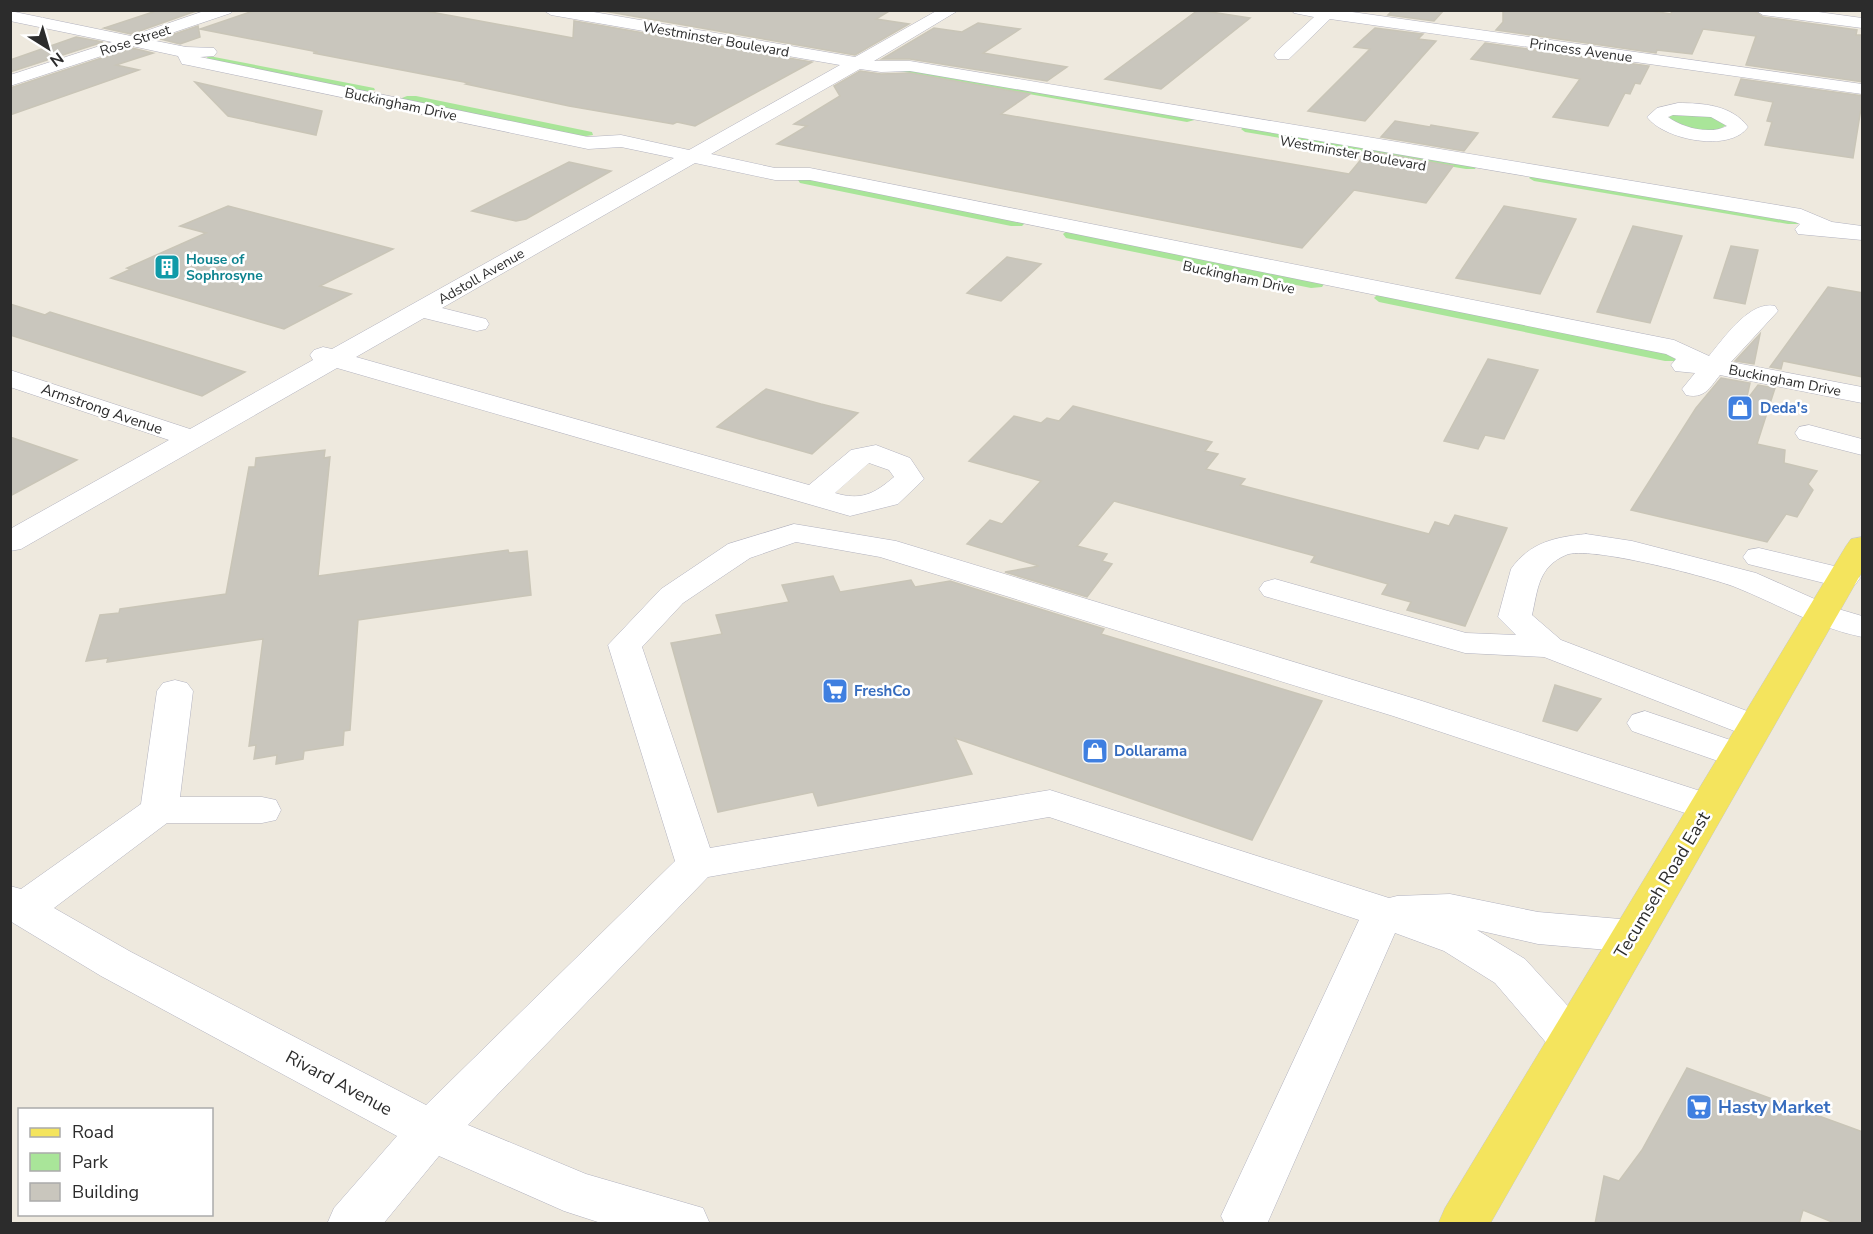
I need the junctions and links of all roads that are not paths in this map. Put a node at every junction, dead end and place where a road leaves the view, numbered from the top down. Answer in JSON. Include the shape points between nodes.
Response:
{"nodes":[{"id":1,"x":225,"y":10,"type":"edge"},
{"id":2,"x":551,"y":10,"type":"edge"},
{"id":3,"x":951,"y":10,"type":"edge"},
{"id":4,"x":1300,"y":10,"type":"edge"},
{"id":5,"x":1763,"y":10,"type":"edge"},
{"id":6,"x":1326,"y":14,"type":"junction"},
{"id":7,"x":10,"y":16,"type":"edge"},
{"id":8,"x":1863,"y":23,"type":"edge"},
{"id":9,"x":132,"y":41,"type":"junction"},
{"id":10,"x":1283,"y":55,"type":"dead end"},
{"id":11,"x":869,"y":65,"type":"junction"},
{"id":12,"x":1717,"y":69,"type":"junction"},
{"id":13,"x":10,"y":81,"type":"edge"},
{"id":14,"x":1863,"y":89,"type":"edge"},
{"id":15,"x":1701,"y":110,"type":"dead end"},
{"id":16,"x":693,"y":156,"type":"junction"},
{"id":17,"x":1824,"y":205,"type":"dead end"},
{"id":18,"x":1827,"y":228,"type":"junction"},
{"id":19,"x":1862,"y":243,"type":"edge"},
{"id":20,"x":449,"y":273,"type":"dead end"},
{"id":21,"x":475,"y":279,"type":"junction"},
{"id":22,"x":421,"y":310,"type":"junction"},
{"id":23,"x":1766,"y":311,"type":"dead end"},
{"id":24,"x":477,"y":324,"type":"dead end"},
{"id":25,"x":322,"y":355,"type":"junction"},
{"id":26,"x":1711,"y":366,"type":"junction"},
{"id":27,"x":10,"y":378,"type":"edge"},
{"id":28,"x":1695,"y":389,"type":"dead end"},
{"id":29,"x":1863,"y":395,"type":"edge"},
{"id":30,"x":1816,"y":410,"type":"junction"},
{"id":31,"x":193,"y":439,"type":"junction"},
{"id":32,"x":1863,"y":447,"type":"edge"},
{"id":33,"x":814,"y":496,"type":"dead end"},
{"id":34,"x":10,"y":542,"type":"edge"},
{"id":35,"x":1759,"y":557,"type":"dead end"},
{"id":36,"x":1853,"y":562,"type":"edge"},
{"id":37,"x":1275,"y":590,"type":"dead end"},
{"id":38,"x":1822,"y":615,"type":"junction"},
{"id":39,"x":1863,"y":627,"type":"edge"},
{"id":40,"x":1549,"y":647,"type":"junction"},
{"id":41,"x":175,"y":691,"type":"dead end"},
{"id":42,"x":1645,"y":723,"type":"dead end"},
{"id":43,"x":1746,"y":742,"type":"junction"},
{"id":44,"x":1708,"y":807,"type":"junction"},
{"id":45,"x":159,"y":810,"type":"junction"},
{"id":46,"x":262,"y":810,"type":"dead end"},
{"id":47,"x":696,"y":865,"type":"junction"},
{"id":48,"x":17,"y":905,"type":"edge"},
{"id":49,"x":1383,"y":912,"type":"junction"},
{"id":50,"x":1632,"y":936,"type":"junction"},
{"id":51,"x":1571,"y":1040,"type":"junction"},
{"id":52,"x":430,"y":1131,"type":"junction"},
{"id":53,"x":1246,"y":1216,"type":"dead end"},
{"id":54,"x":352,"y":1224,"type":"edge"},
{"id":55,"x":685,"y":1224,"type":"edge"},
{"id":56,"x":1463,"y":1224,"type":"edge"}],
"edges":[{"from":1,"to":9,"type":"street","name":"Rose Street"},
{"from":2,"to":11,"type":"street","name":"Westminster Boulevard"},
{"from":3,"to":11,"type":"street","name":"Adstoll Avenue"},
{"from":4,"to":6,"type":"street","name":"Princess Avenue"},
{"from":5,"to":8,"type":"street"},
{"from":6,"to":10,"type":"street"},
{"from":6,"to":12,"type":"street","name":"Princess Avenue"},
{"from":7,"to":9,"type":"street","name":"Buckingham Drive"},
{"from":9,"to":13,"type":"street","name":"Rose Street"},
{"from":9,"to":16,"type":"street","name":"Buckingham Drive","via":[[186,52],[188,60],[588,143],[621,141]]},
{"from":11,"to":16,"type":"street","name":"Adstoll Avenue"},
{"from":11,"to":18,"type":"street","name":"Westminster Boulevard","via":[[895,75],[1786,228]]},
{"from":12,"to":14,"type":"street","name":"Princess Avenue"},
{"from":12,"to":15,"type":"street"},
{"from":16,"to":21,"type":"street","name":"Adstoll Avenue"},
{"from":16,"to":26,"type":"street","name":"Buckingham Drive","via":[[775,174],[789,184],[1665,366]]},
{"from":17,"to":18,"type":"street"},
{"from":18,"to":19,"type":"street","name":"Westminster Boulevard"},
{"from":20,"to":21,"type":"street"},
{"from":21,"to":22,"type":"street","name":"Adstoll Avenue"},
{"from":22,"to":24,"type":"street"},
{"from":22,"to":25,"type":"street","name":"Adstoll Avenue"},
{"from":23,"to":26,"type":"street"},
{"from":25,"to":31,"type":"street","name":"Adstoll Avenue"},
{"from":25,"to":33,"type":"street"},
{"from":26,"to":28,"type":"street"},
{"from":26,"to":30,"type":"street","name":"Buckingham Drive"},
{"from":27,"to":31,"type":"street","name":"Armstrong Avenue"},
{"from":29,"to":30,"type":"street","name":"Buckingham Drive"},
{"from":30,"to":32,"type":"street"},
{"from":31,"to":34,"type":"street","name":"Adstoll Avenue"},
{"from":35,"to":36,"type":"street"},
{"from":36,"to":38,"type":"main road","name":"Tecumseh Road East"},
{"from":37,"to":40,"type":"street","via":[[1465,643]]},
{"from":38,"to":39,"type":"street"},
{"from":38,"to":40,"type":"street","via":[[1745,580],[1632,550],[1586,543],[1558,546],[1527,569],[1515,617]]},
{"from":38,"to":43,"type":"main road","name":"Tecumseh Road East"},
{"from":40,"to":43,"type":"street"},
{"from":41,"to":45,"type":"street"},
{"from":42,"to":43,"type":"street"},
{"from":43,"to":44,"type":"main road","name":"Tecumseh Road East"},
{"from":44,"to":47,"type":"street","via":[[1406,708],[885,548],[794,533],[739,551],[672,596],[625,645]]},
{"from":44,"to":50,"type":"main road","name":"Tecumseh Road East"},
{"from":45,"to":46,"type":"street"},
{"from":45,"to":48,"type":"street"},
{"from":47,"to":49,"type":"street","via":[[1050,803]]},
{"from":47,"to":52,"type":"street"},
{"from":48,"to":52,"type":"street","name":"Rivard Avenue","via":[[116,964]]},
{"from":49,"to":50,"type":"street","via":[[1450,909],[1538,928]]},
{"from":49,"to":51,"type":"street","via":[[1459,940],[1510,971]]},
{"from":49,"to":53,"type":"street"},
{"from":50,"to":51,"type":"main road","name":"Tecumseh Road East"},
{"from":51,"to":56,"type":"main road","name":"Tecumseh Road East"},
{"from":52,"to":54,"type":"street"},
{"from":52,"to":55,"type":"street","name":"Rivard Avenue","via":[[581,1196]]}]}
